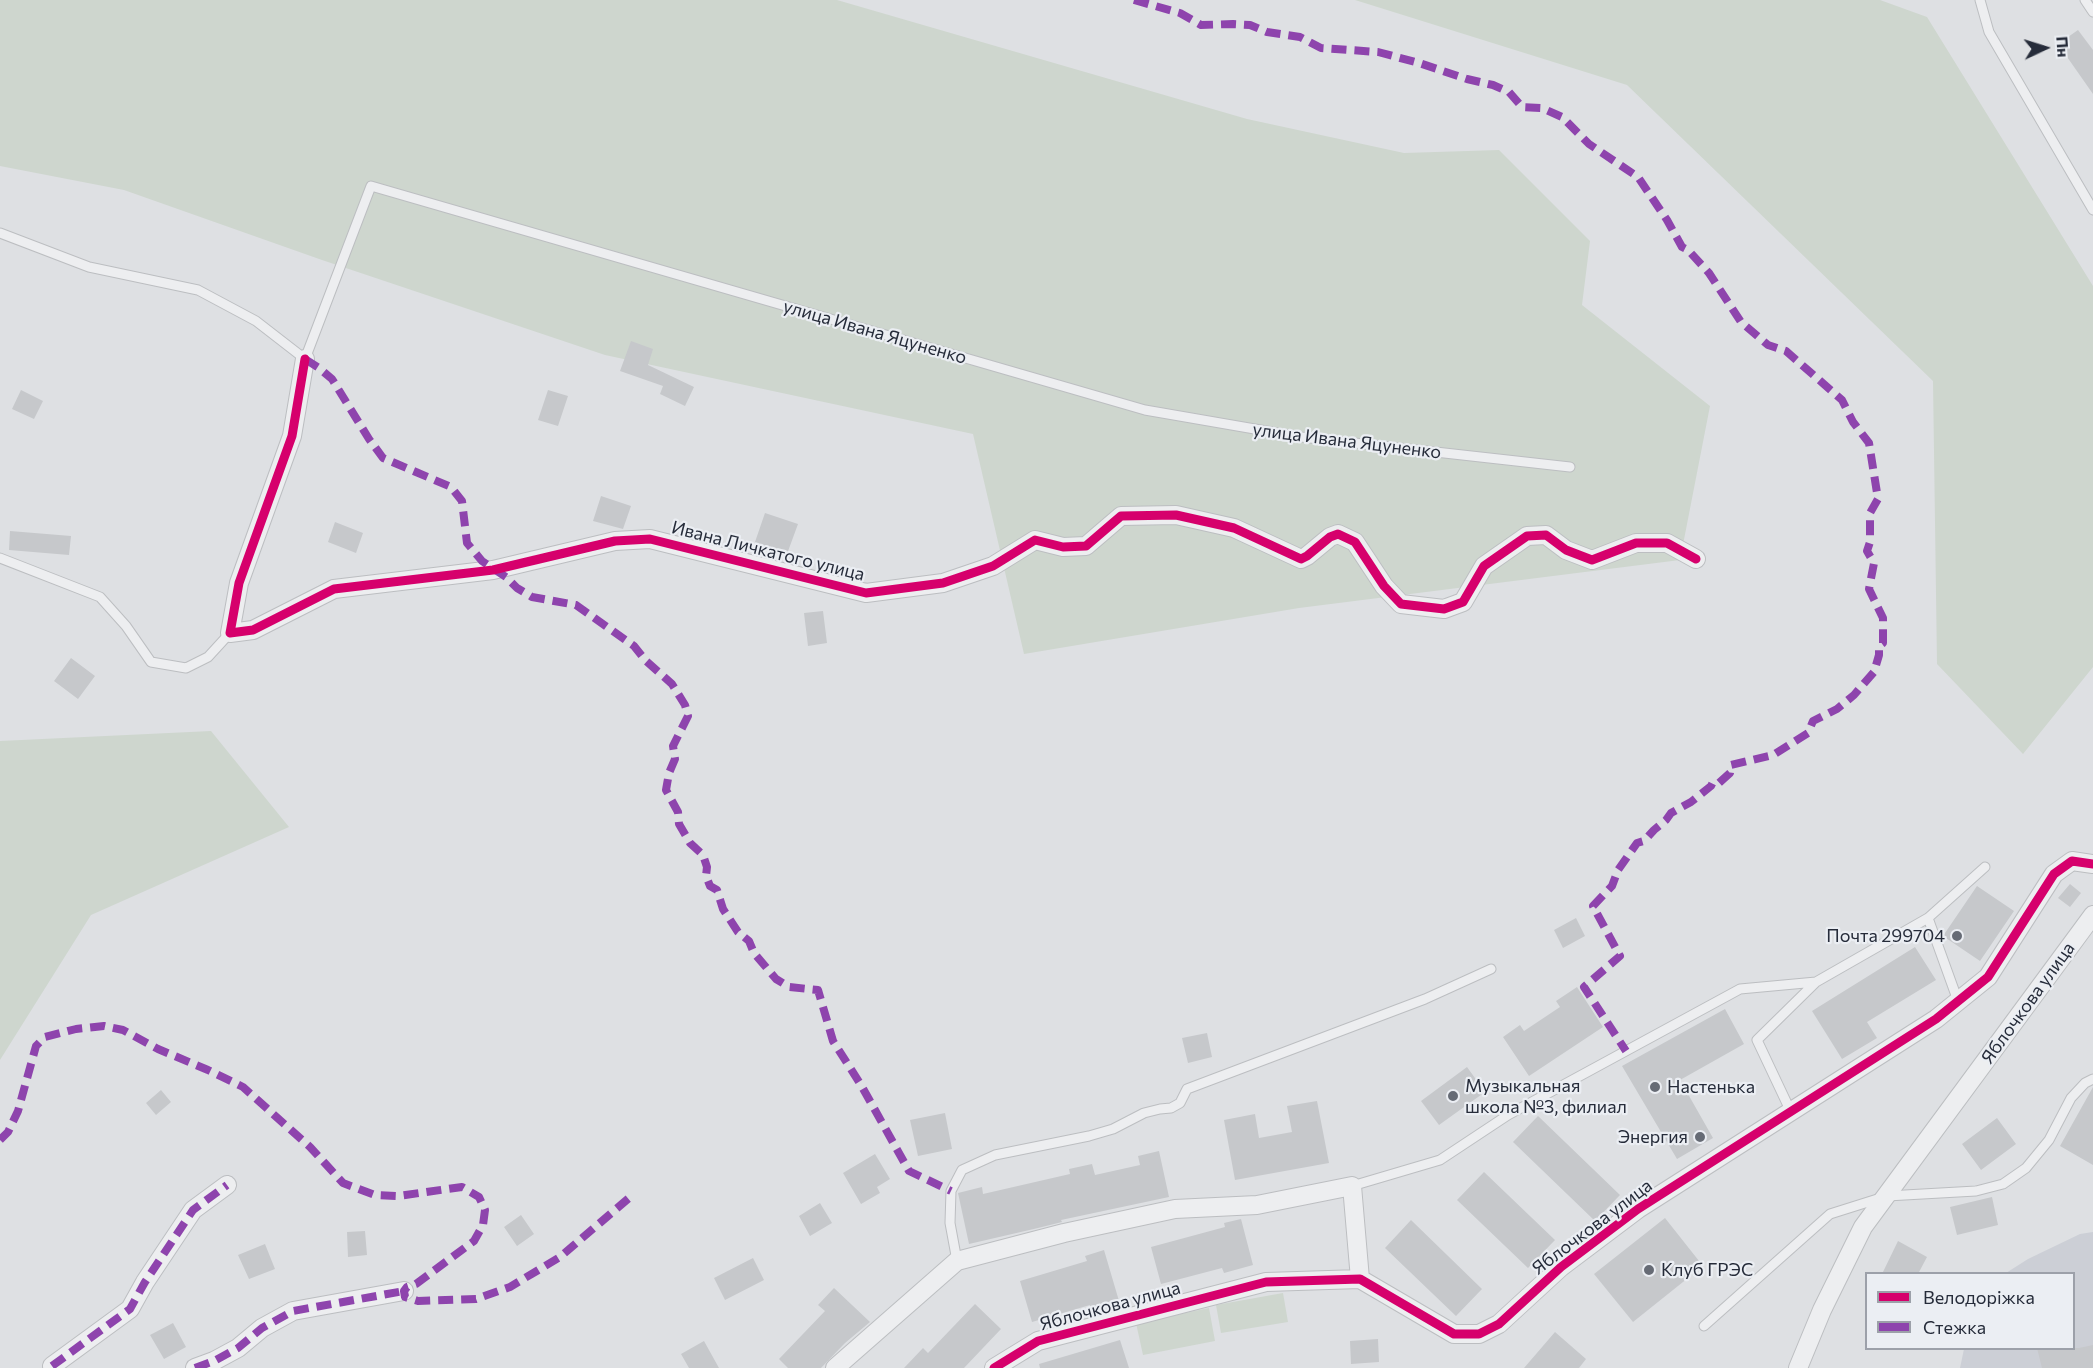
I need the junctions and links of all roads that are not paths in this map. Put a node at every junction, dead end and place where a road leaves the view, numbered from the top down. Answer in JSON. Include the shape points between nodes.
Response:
{"nodes":[{"id":1,"x":1980,"y":0,"type":"edge"},
{"id":2,"x":2085,"y":0,"type":"edge"},
{"id":3,"x":2093,"y":12,"type":"edge"},
{"id":4,"x":2093,"y":210,"type":"edge"},
{"id":5,"x":0,"y":233,"type":"edge"},
{"id":6,"x":305,"y":359,"type":"junction"},
{"id":7,"x":1570,"y":467,"type":"dead end"},
{"id":8,"x":0,"y":558,"type":"edge"},
{"id":9,"x":1696,"y":559,"type":"dead end"},
{"id":10,"x":230,"y":633,"type":"junction"},
{"id":11,"x":2093,"y":864,"type":"edge"},
{"id":12,"x":1985,"y":867,"type":"dead end"},
{"id":13,"x":2093,"y":915,"type":"edge"},
{"id":14,"x":1928,"y":918,"type":"junction"},
{"id":15,"x":1491,"y":969,"type":"dead end"},
{"id":16,"x":1816,"y":982,"type":"junction"},
{"id":17,"x":1959,"y":1001,"type":"junction"},
{"id":18,"x":2093,"y":1079,"type":"edge"},
{"id":19,"x":1791,"y":1112,"type":"junction"},
{"id":20,"x":227,"y":1185,"type":"dead end"},
{"id":21,"x":1352,"y":1186,"type":"junction"},
{"id":22,"x":1887,"y":1196,"type":"junction"},
{"id":23,"x":957,"y":1261,"type":"junction"},
{"id":24,"x":1360,"y":1279,"type":"junction"},
{"id":25,"x":404,"y":1291,"type":"dead end"},
{"id":26,"x":1704,"y":1326,"type":"dead end"},
{"id":27,"x":54,"y":1368,"type":"edge"},
{"id":28,"x":195,"y":1368,"type":"edge"},
{"id":29,"x":835,"y":1368,"type":"edge"},
{"id":30,"x":994,"y":1368,"type":"edge"},
{"id":31,"x":1798,"y":1368,"type":"edge"}],
"edges":[{"from":1,"to":4,"type":"lane","via":[[1989,32]]},
{"from":2,"to":3,"type":"lane"},
{"from":5,"to":6,"type":"lane","via":[[89,267],[198,290],[256,321]]},
{"from":6,"to":7,"type":"lane","name":"улица Ивана Яцуненко","via":[[371,186],[1145,410],[1301,437]]},
{"from":6,"to":10,"type":"street","via":[[292,436],[239,583]]},
{"from":8,"to":10,"type":"lane","via":[[100,597],[151,662],[186,668],[208,657]]},
{"from":9,"to":10,"type":"street","name":"Ивана Личкатого улица","via":[[1667,543],[1636,543],[1592,560],[1566,550],[1546,535],[1527,536],[1484,566],[1464,602],[1444,609],[1401,604],[1355,542],[1338,534],[1301,560],[1234,528],[1176,515],[1121,516],[1086,546],[1063,548],[1035,540],[993,566],[943,583],[866,593],[650,539],[615,541],[493,570],[334,590],[253,630]]},
{"from":11,"to":17,"type":"street","name":"Яблочкова улица","via":[[2072,861],[2054,874],[1988,977]]},
{"from":12,"to":14,"type":"lane"},
{"from":13,"to":22,"type":"street","name":"Яблочкова улица"},
{"from":14,"to":16,"type":"lane"},
{"from":14,"to":17,"type":"lane"},
{"from":15,"to":23,"type":"lane","via":[[1425,999],[1187,1089],[1180,1103],[1171,1108],[1144,1113],[1089,1136],[995,1155],[962,1170],[951,1191],[950,1223]]},
{"from":16,"to":19,"type":"lane","via":[[1757,1040]]},
{"from":16,"to":21,"type":"lane","via":[[1740,989],[1508,1115],[1440,1160]]},
{"from":17,"to":19,"type":"street","name":"Яблочкова улица"},
{"from":18,"to":22,"type":"lane","via":[[2071,1098],[2049,1140],[2026,1168],[2003,1184],[1976,1191]]},
{"from":19,"to":24,"type":"street","name":"Яблочкова улица","via":[[1638,1209],[1561,1268],[1499,1324],[1479,1334],[1454,1334]]},
{"from":20,"to":27,"type":"street","via":[[193,1210],[130,1309]]},
{"from":21,"to":23,"type":"street","via":[[1257,1205],[1175,1209]]},
{"from":21,"to":24,"type":"street"},
{"from":22,"to":26,"type":"lane","via":[[1830,1214]]},
{"from":22,"to":31,"type":"street","name":"Яблочкова улица","via":[[1863,1227]]},
{"from":23,"to":29,"type":"street"},
{"from":24,"to":30,"type":"street","name":"Яблочкова улица","via":[[1266,1282],[1038,1341]]},
{"from":25,"to":28,"type":"street","via":[[292,1311],[238,1348]]}]}
